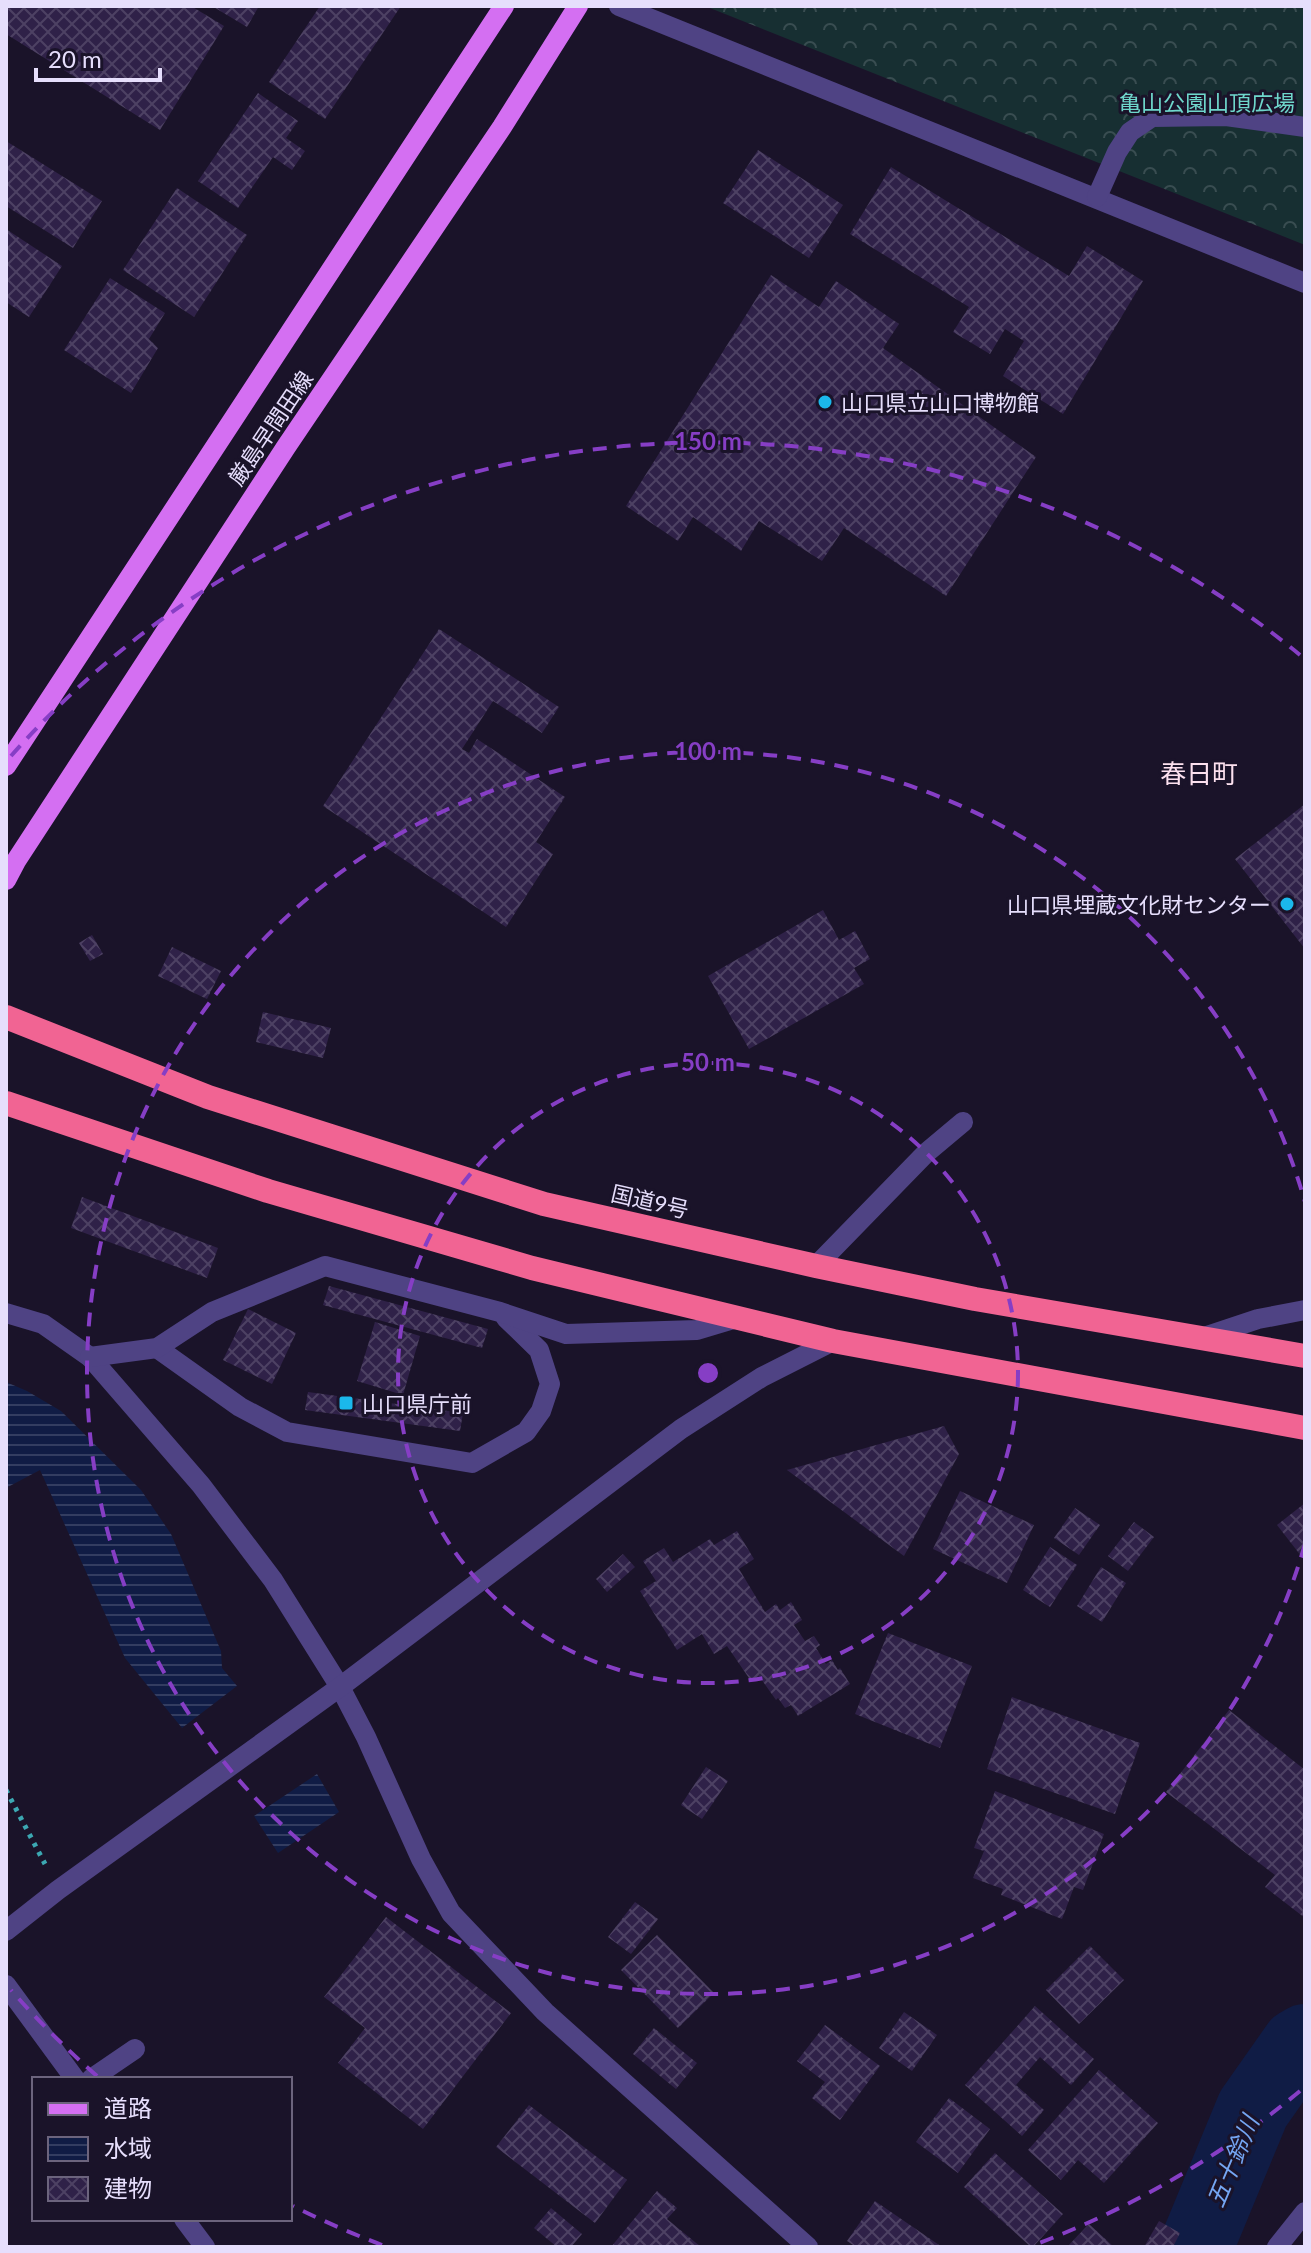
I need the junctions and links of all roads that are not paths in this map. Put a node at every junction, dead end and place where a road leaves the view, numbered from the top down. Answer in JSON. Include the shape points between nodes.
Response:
{"nodes":[{"id":1,"x":504,"y":6,"type":"edge"},
{"id":2,"x":578,"y":6,"type":"edge"},
{"id":3,"x":619,"y":6,"type":"edge"},
{"id":4,"x":1305,"y":127,"type":"edge"},
{"id":5,"x":1097,"y":197,"type":"junction"},
{"id":6,"x":1305,"y":283,"type":"edge"},
{"id":7,"x":6,"y":766,"type":"edge"},
{"id":8,"x":6,"y":880,"type":"edge"},
{"id":9,"x":6,"y":1017,"type":"edge"},
{"id":10,"x":6,"y":1103,"type":"edge"},
{"id":11,"x":963,"y":1122,"type":"dead end"},
{"id":12,"x":816,"y":1266,"type":"junction"},
{"id":13,"x":1305,"y":1310,"type":"edge"},
{"id":14,"x":500,"y":1312,"type":"junction"},
{"id":15,"x":6,"y":1313,"type":"edge"},
{"id":16,"x":737,"y":1318,"type":"junction"},
{"id":17,"x":1204,"y":1337,"type":"junction"},
{"id":18,"x":833,"y":1341,"type":"junction"},
{"id":19,"x":157,"y":1348,"type":"junction"},
{"id":20,"x":1305,"y":1356,"type":"edge"},
{"id":21,"x":90,"y":1357,"type":"junction"},
{"id":22,"x":1305,"y":1428,"type":"edge"},
{"id":23,"x":340,"y":1687,"type":"junction"},
{"id":24,"x":6,"y":1931,"type":"edge"},
{"id":25,"x":6,"y":1985,"type":"edge"},
{"id":26,"x":135,"y":2049,"type":"dead end"},
{"id":27,"x":74,"y":2077,"type":"edge"},
{"id":28,"x":94,"y":2077,"type":"edge"},
{"id":29,"x":1305,"y":2212,"type":"edge"},
{"id":30,"x":186,"y":2221,"type":"edge"},
{"id":31,"x":205,"y":2247,"type":"edge"},
{"id":32,"x":808,"y":2247,"type":"edge"},
{"id":33,"x":1277,"y":2247,"type":"edge"}],
"edges":[{"from":1,"to":7,"type":"main road","name":"厳島早間田線"},
{"from":2,"to":8,"type":"main road","name":"厳島早間田線"},
{"from":3,"to":5,"type":"street"},
{"from":4,"to":5,"type":"street","via":[[1226,116],[1152,117],[1130,132]]},
{"from":5,"to":6,"type":"street"},
{"from":9,"to":12,"type":"highway","name":"国道9号","via":[[208,1097],[544,1204]]},
{"from":10,"to":16,"type":"highway","via":[[297,1200],[532,1268]]},
{"from":11,"to":12,"type":"street"},
{"from":12,"to":17,"type":"highway","name":"国道9号"},
{"from":13,"to":17,"type":"street"},
{"from":14,"to":16,"type":"street","via":[[566,1334],[697,1330]]},
{"from":14,"to":19,"type":"street","via":[[325,1266],[212,1312]]},
{"from":14,"to":19,"type":"street","via":[[539,1350],[550,1384],[541,1411],[526,1432],[472,1463],[287,1432],[240,1407]]},
{"from":15,"to":21,"type":"street","via":[[43,1324]]},
{"from":16,"to":18,"type":"highway"},
{"from":17,"to":20,"type":"highway","name":"国道9号"},
{"from":18,"to":22,"type":"highway"},
{"from":18,"to":23,"type":"street","via":[[762,1377],[681,1429]]},
{"from":19,"to":21,"type":"street"},
{"from":21,"to":23,"type":"street","via":[[210,1496],[273,1580]]},
{"from":23,"to":24,"type":"street"},
{"from":23,"to":32,"type":"street","via":[[451,1913],[545,2012]]},
{"from":25,"to":27,"type":"street"},
{"from":26,"to":28,"type":"street"},
{"from":29,"to":33,"type":"street"},
{"from":30,"to":31,"type":"street"}]}
